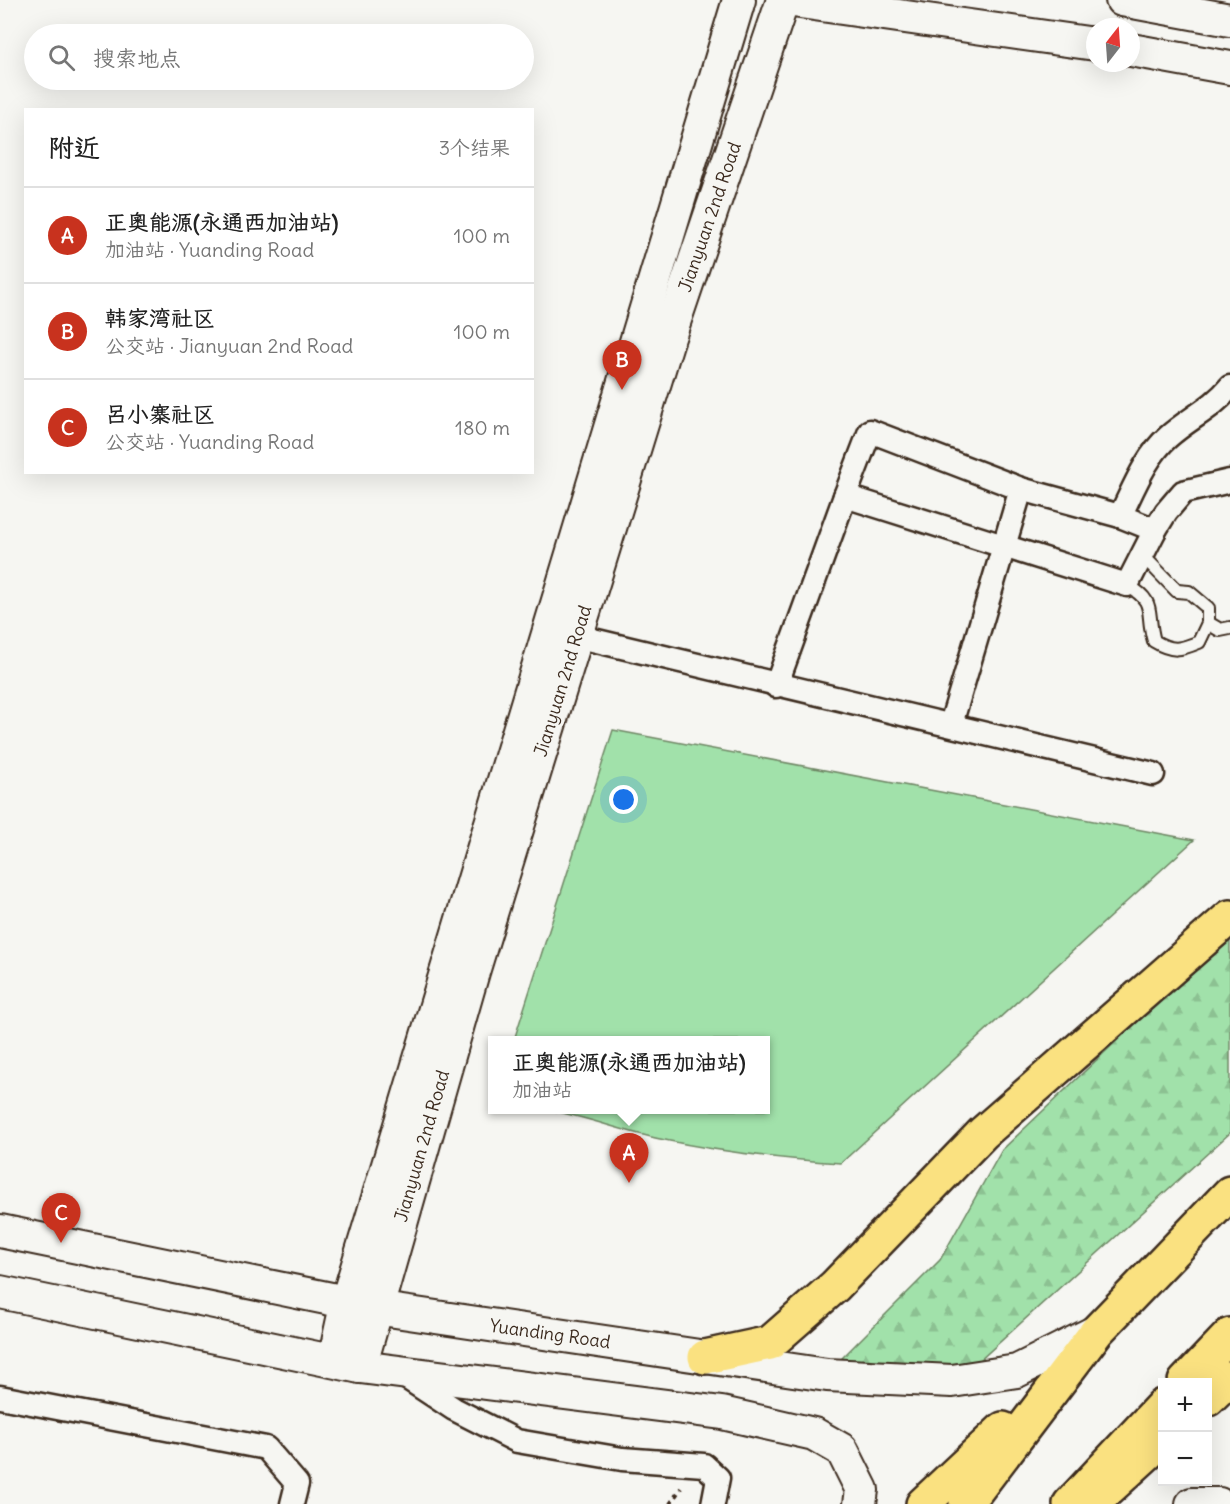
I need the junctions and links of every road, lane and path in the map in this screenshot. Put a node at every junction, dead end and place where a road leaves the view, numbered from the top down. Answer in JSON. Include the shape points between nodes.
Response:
{"nodes":[{"id":1,"x":739,"y":0,"type":"edge"},
{"id":2,"x":785,"y":0,"type":"edge"},
{"id":3,"x":1122,"y":0,"type":"edge"},
{"id":4,"x":1230,"y":20,"type":"edge"},
{"id":5,"x":1086,"y":43,"type":"edge"},
{"id":6,"x":1140,"y":52,"type":"edge"},
{"id":7,"x":1230,"y":68,"type":"edge"},
{"id":8,"x":1230,"y":387,"type":"edge"},
{"id":9,"x":1230,"y":481,"type":"edge"},
{"id":10,"x":1021,"y":489,"type":"junction"},
{"id":11,"x":845,"y":496,"type":"junction"},
{"id":12,"x":1120,"y":516,"type":"junction"},
{"id":13,"x":1155,"y":531,"type":"junction"},
{"id":14,"x":1004,"y":546,"type":"junction"},
{"id":15,"x":1143,"y":555,"type":"junction"},
{"id":16,"x":1127,"y":585,"type":"junction"},
{"id":17,"x":1208,"y":623,"type":"junction"},
{"id":18,"x":1230,"y":628,"type":"edge"},
{"id":19,"x":576,"y":636,"type":"junction"},
{"id":20,"x":776,"y":686,"type":"junction"},
{"id":21,"x":951,"y":724,"type":"junction"},
{"id":22,"x":1153,"y":774,"type":"dead end"},
{"id":23,"x":1230,"y":917,"type":"edge"},
{"id":24,"x":1230,"y":1193,"type":"edge"},
{"id":25,"x":0,"y":1231,"type":"edge"},
{"id":26,"x":0,"y":1292,"type":"edge"},
{"id":27,"x":361,"y":1305,"type":"junction"},
{"id":28,"x":1097,"y":1331,"type":"junction"},
{"id":29,"x":1230,"y":1335,"type":"edge"},
{"id":30,"x":705,"y":1357,"type":"junction"},
{"id":31,"x":347,"y":1364,"type":"junction"},
{"id":32,"x":1068,"y":1368,"type":"junction"},
{"id":33,"x":398,"y":1371,"type":"junction"},
{"id":34,"x":1190,"y":1378,"type":"edge"},
{"id":35,"x":1230,"y":1378,"type":"edge"},
{"id":36,"x":1212,"y":1395,"type":"edge"},
{"id":37,"x":0,"y":1397,"type":"edge"},
{"id":38,"x":1158,"y":1410,"type":"edge"},
{"id":39,"x":1158,"y":1444,"type":"edge"},
{"id":40,"x":292,"y":1504,"type":"edge"},
{"id":41,"x":713,"y":1504,"type":"edge"},
{"id":42,"x":860,"y":1504,"type":"edge"},
{"id":43,"x":923,"y":1504,"type":"edge"},
{"id":44,"x":966,"y":1504,"type":"edge"},
{"id":45,"x":1070,"y":1504,"type":"edge"},
{"id":46,"x":1092,"y":1504,"type":"edge"},
{"id":47,"x":1192,"y":1504,"type":"edge"},
{"id":48,"x":1219,"y":1504,"type":"edge"}],
"edges":[{"from":1,"to":27,"type":"street","name":"Jianyuan 2nd Road"},
{"from":2,"to":5,"type":"street"},
{"from":2,"to":19,"type":"street","name":"Jianyuan 2nd Road","via":[[667,343]]},
{"from":3,"to":4,"type":"street"},
{"from":6,"to":7,"type":"street"},
{"from":8,"to":12,"type":"street","via":[[1220,399],[1166,438],[1141,474]]},
{"from":9,"to":13,"type":"street","via":[[1183,492]]},
{"from":10,"to":11,"type":"street","via":[[870,431]]},
{"from":10,"to":12,"type":"street"},
{"from":10,"to":14,"type":"street"},
{"from":11,"to":14,"type":"street"},
{"from":11,"to":20,"type":"street"},
{"from":12,"to":13,"type":"street"},
{"from":13,"to":15,"type":"street"},
{"from":14,"to":16,"type":"street"},
{"from":14,"to":21,"type":"street"},
{"from":15,"to":16,"type":"street"},
{"from":15,"to":17,"type":"lane","via":[[1161,578],[1177,591],[1189,592],[1208,608]]},
{"from":16,"to":17,"type":"lane","via":[[1142,594],[1151,608],[1149,623],[1154,640],[1169,650],[1181,650],[1199,642]]},
{"from":17,"to":18,"type":"lane","via":[[1220,630]]},
{"from":19,"to":20,"type":"street"},
{"from":19,"to":27,"type":"street","name":"Jianyuan 2nd Road","via":[[472,972]]},
{"from":20,"to":21,"type":"street"},
{"from":21,"to":22,"type":"street"},
{"from":23,"to":30,"type":"main road","via":[[983,1133],[835,1286],[770,1343]]},
{"from":24,"to":28,"type":"main road"},
{"from":25,"to":27,"type":"street","name":"Yuanding Road"},
{"from":26,"to":31,"type":"street"},
{"from":27,"to":30,"type":"street","name":"Yuanding Road"},
{"from":27,"to":31,"type":"street","name":"Jianyuan 2nd Road"},
{"from":28,"to":30,"type":"street","name":"Yuanding Road","via":[[1017,1371],[952,1381],[827,1375]]},
{"from":28,"to":32,"type":"main road"},
{"from":29,"to":34,"type":"main road"},
{"from":31,"to":33,"type":"street"},
{"from":32,"to":43,"type":"main road"},
{"from":32,"to":44,"type":"main road"},
{"from":33,"to":41,"type":"street","via":[[454,1409],[517,1441],[622,1459],[704,1465],[718,1478]]},
{"from":33,"to":42,"type":"street","via":[[722,1413],[814,1434],[842,1450],[862,1490]]},
{"from":35,"to":36,"type":"main road"},
{"from":37,"to":40,"type":"street","via":[[266,1448],[297,1484]]},
{"from":38,"to":45,"type":"main road"},
{"from":39,"to":46,"type":"main road"},
{"from":47,"to":48,"type":"street"}]}
